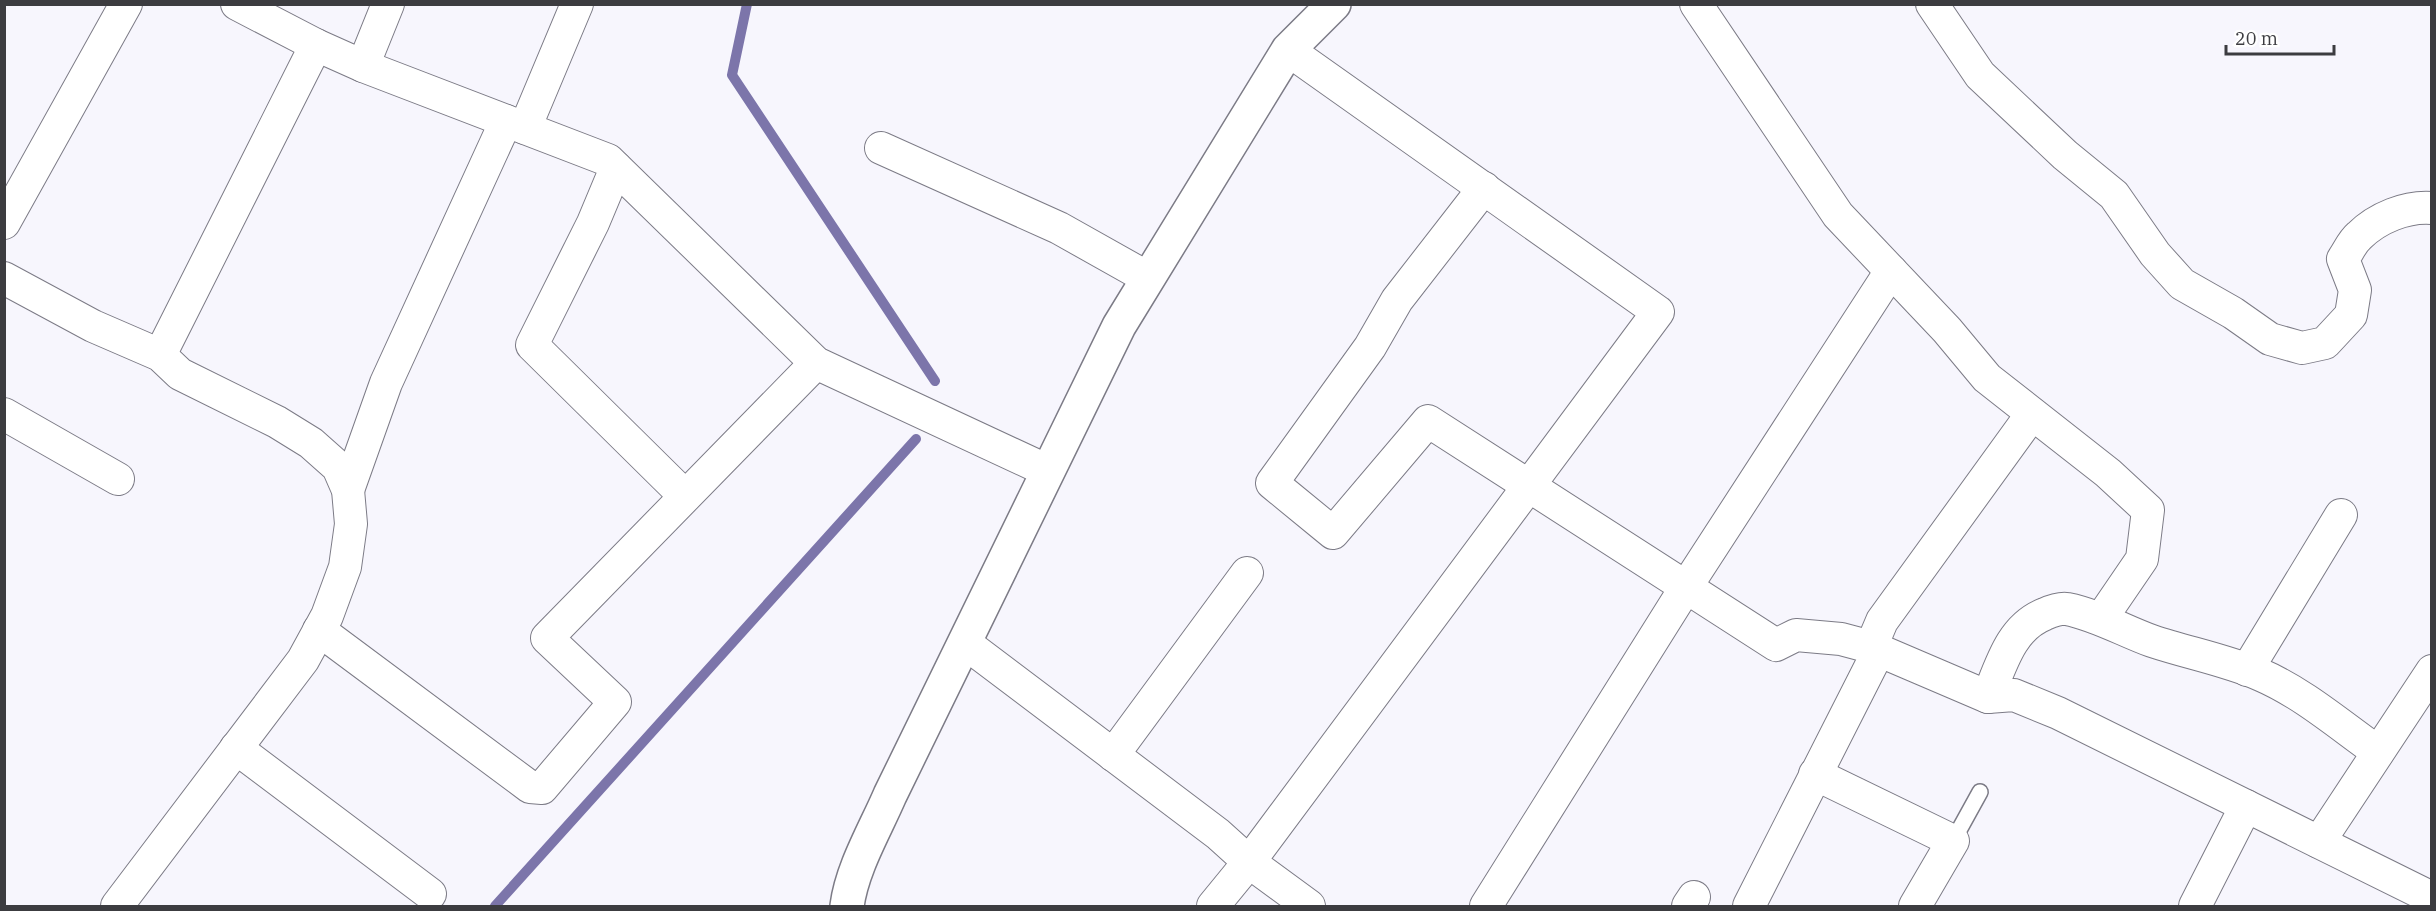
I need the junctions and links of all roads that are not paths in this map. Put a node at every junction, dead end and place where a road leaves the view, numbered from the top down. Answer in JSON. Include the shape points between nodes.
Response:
{"nodes":[{"id":1,"x":126,"y":4,"type":"edge"},
{"id":2,"x":237,"y":4,"type":"edge"},
{"id":3,"x":388,"y":4,"type":"edge"},
{"id":4,"x":577,"y":4,"type":"edge"},
{"id":5,"x":1334,"y":4,"type":"edge"},
{"id":6,"x":1696,"y":4,"type":"edge"},
{"id":7,"x":1932,"y":4,"type":"edge"},
{"id":8,"x":316,"y":45,"type":"junction"},
{"id":9,"x":1288,"y":50,"type":"junction"},
{"id":10,"x":363,"y":66,"type":"junction"},
{"id":11,"x":515,"y":124,"type":"junction"},
{"id":12,"x":881,"y":148,"type":"dead end"},
{"id":13,"x":616,"y":168,"type":"junction"},
{"id":14,"x":1484,"y":189,"type":"junction"},
{"id":15,"x":2432,"y":208,"type":"edge"},
{"id":16,"x":4,"y":223,"type":"edge"},
{"id":17,"x":1891,"y":271,"type":"junction"},
{"id":18,"x":4,"y":278,"type":"edge"},
{"id":19,"x":1148,"y":278,"type":"junction"},
{"id":20,"x":159,"y":355,"type":"junction"},
{"id":21,"x":816,"y":363,"type":"junction"},
{"id":22,"x":4,"y":414,"type":"edge"},
{"id":23,"x":2032,"y":414,"type":"junction"},
{"id":24,"x":1048,"y":471,"type":"junction"},
{"id":25,"x":118,"y":479,"type":"dead end"},
{"id":26,"x":1528,"y":485,"type":"junction"},
{"id":27,"x":348,"y":490,"type":"junction"},
{"id":28,"x":685,"y":496,"type":"junction"},
{"id":29,"x":2341,"y":515,"type":"dead end"},
{"id":30,"x":1247,"y":573,"type":"dead end"},
{"id":31,"x":1686,"y":587,"type":"junction"},
{"id":32,"x":2101,"y":619,"type":"junction"},
{"id":33,"x":320,"y":630,"type":"junction"},
{"id":34,"x":965,"y":643,"type":"junction"},
{"id":35,"x":1875,"y":648,"type":"junction"},
{"id":36,"x":2247,"y":670,"type":"junction"},
{"id":37,"x":2432,"y":671,"type":"edge"},
{"id":38,"x":1988,"y":697,"type":"junction"},
{"id":39,"x":236,"y":748,"type":"junction"},
{"id":40,"x":2378,"y":752,"type":"junction"},
{"id":41,"x":1113,"y":755,"type":"junction"},
{"id":42,"x":1815,"y":774,"type":"junction"},
{"id":43,"x":1980,"y":792,"type":"dead end"},
{"id":44,"x":2246,"y":806,"type":"junction"},
{"id":45,"x":1953,"y":841,"type":"junction"},
{"id":46,"x":2319,"y":842,"type":"junction"},
{"id":47,"x":1249,"y":862,"type":"junction"},
{"id":48,"x":430,"y":894,"type":"dead end"},
{"id":49,"x":2432,"y":898,"type":"edge"},
{"id":50,"x":117,"y":906,"type":"edge"},
{"id":51,"x":847,"y":906,"type":"edge"},
{"id":52,"x":1213,"y":906,"type":"edge"},
{"id":53,"x":1309,"y":906,"type":"edge"},
{"id":54,"x":1486,"y":906,"type":"edge"},
{"id":55,"x":1749,"y":906,"type":"edge"},
{"id":56,"x":1915,"y":906,"type":"edge"},
{"id":57,"x":2195,"y":906,"type":"edge"}],
"edges":[{"from":1,"to":16,"type":"street"},
{"from":2,"to":8,"type":"street"},
{"from":3,"to":10,"type":"street"},
{"from":4,"to":11,"type":"street"},
{"from":5,"to":9,"type":"main road"},
{"from":6,"to":17,"type":"street","via":[[1838,215]]},
{"from":7,"to":15,"type":"street","via":[[1980,75],[2114,195],[2155,254],[2182,284],[2270,339],[2302,348],[2325,343],[2351,315],[2355,290],[2343,259],[2358,237],[2385,217]]},
{"from":8,"to":10,"type":"street"},
{"from":8,"to":20,"type":"street"},
{"from":9,"to":14,"type":"street"},
{"from":9,"to":19,"type":"main road"},
{"from":10,"to":11,"type":"street"},
{"from":11,"to":13,"type":"street","via":[[608,160]]},
{"from":11,"to":27,"type":"street","via":[[386,383]]},
{"from":12,"to":19,"type":"street","via":[[1059,228]]},
{"from":13,"to":21,"type":"street"},
{"from":13,"to":28,"type":"street","via":[[532,345]]},
{"from":14,"to":26,"type":"street","via":[[1658,312]]},
{"from":14,"to":26,"type":"street","via":[[1397,300],[1370,347],[1272,483],[1333,533],[1428,421]]},
{"from":17,"to":23,"type":"street","via":[[1987,378]]},
{"from":17,"to":31,"type":"street"},
{"from":18,"to":20,"type":"street","via":[[93,326]]},
{"from":19,"to":24,"type":"main road","via":[[1119,326]]},
{"from":20,"to":27,"type":"street","via":[[180,374],[311,443],[338,467]]},
{"from":21,"to":24,"type":"street"},
{"from":21,"to":28,"type":"street"},
{"from":22,"to":25,"type":"street"},
{"from":23,"to":32,"type":"street","via":[[2108,473],[2148,510],[2142,559]]},
{"from":23,"to":35,"type":"street","via":[[1882,621]]},
{"from":24,"to":34,"type":"main road"},
{"from":26,"to":31,"type":"street"},
{"from":26,"to":47,"type":"street"},
{"from":27,"to":33,"type":"street","via":[[351,524],[345,567]]},
{"from":28,"to":33,"type":"street","via":[[547,638],[615,702],[542,788],[530,787]]},
{"from":29,"to":36,"type":"street"},
{"from":30,"to":41,"type":"street"},
{"from":31,"to":35,"type":"street","via":[[1776,645],[1796,636],[1841,639]]},
{"from":31,"to":54,"type":"street"},
{"from":32,"to":36,"type":"street","via":[[2152,641]]},
{"from":32,"to":38,"type":"street","via":[[2064,608],[2023,626]]},
{"from":33,"to":39,"type":"street","via":[[303,660]]},
{"from":34,"to":41,"type":"street"},
{"from":34,"to":51,"type":"main road","via":[[890,795],[855,877]]},
{"from":35,"to":38,"type":"street"},
{"from":35,"to":42,"type":"street"},
{"from":36,"to":40,"type":"street","via":[[2305,700]]},
{"from":37,"to":40,"type":"street"},
{"from":38,"to":44,"type":"street","via":[[2014,695],[2058,712]]},
{"from":39,"to":48,"type":"street"},
{"from":39,"to":50,"type":"street"},
{"from":40,"to":46,"type":"street"},
{"from":41,"to":47,"type":"street"},
{"from":42,"to":45,"type":"street"},
{"from":42,"to":55,"type":"street"},
{"from":43,"to":45,"type":"lane"},
{"from":44,"to":46,"type":"street"},
{"from":44,"to":57,"type":"street"},
{"from":45,"to":56,"type":"street"},
{"from":46,"to":49,"type":"street"},
{"from":47,"to":52,"type":"street"},
{"from":47,"to":53,"type":"street"}]}
